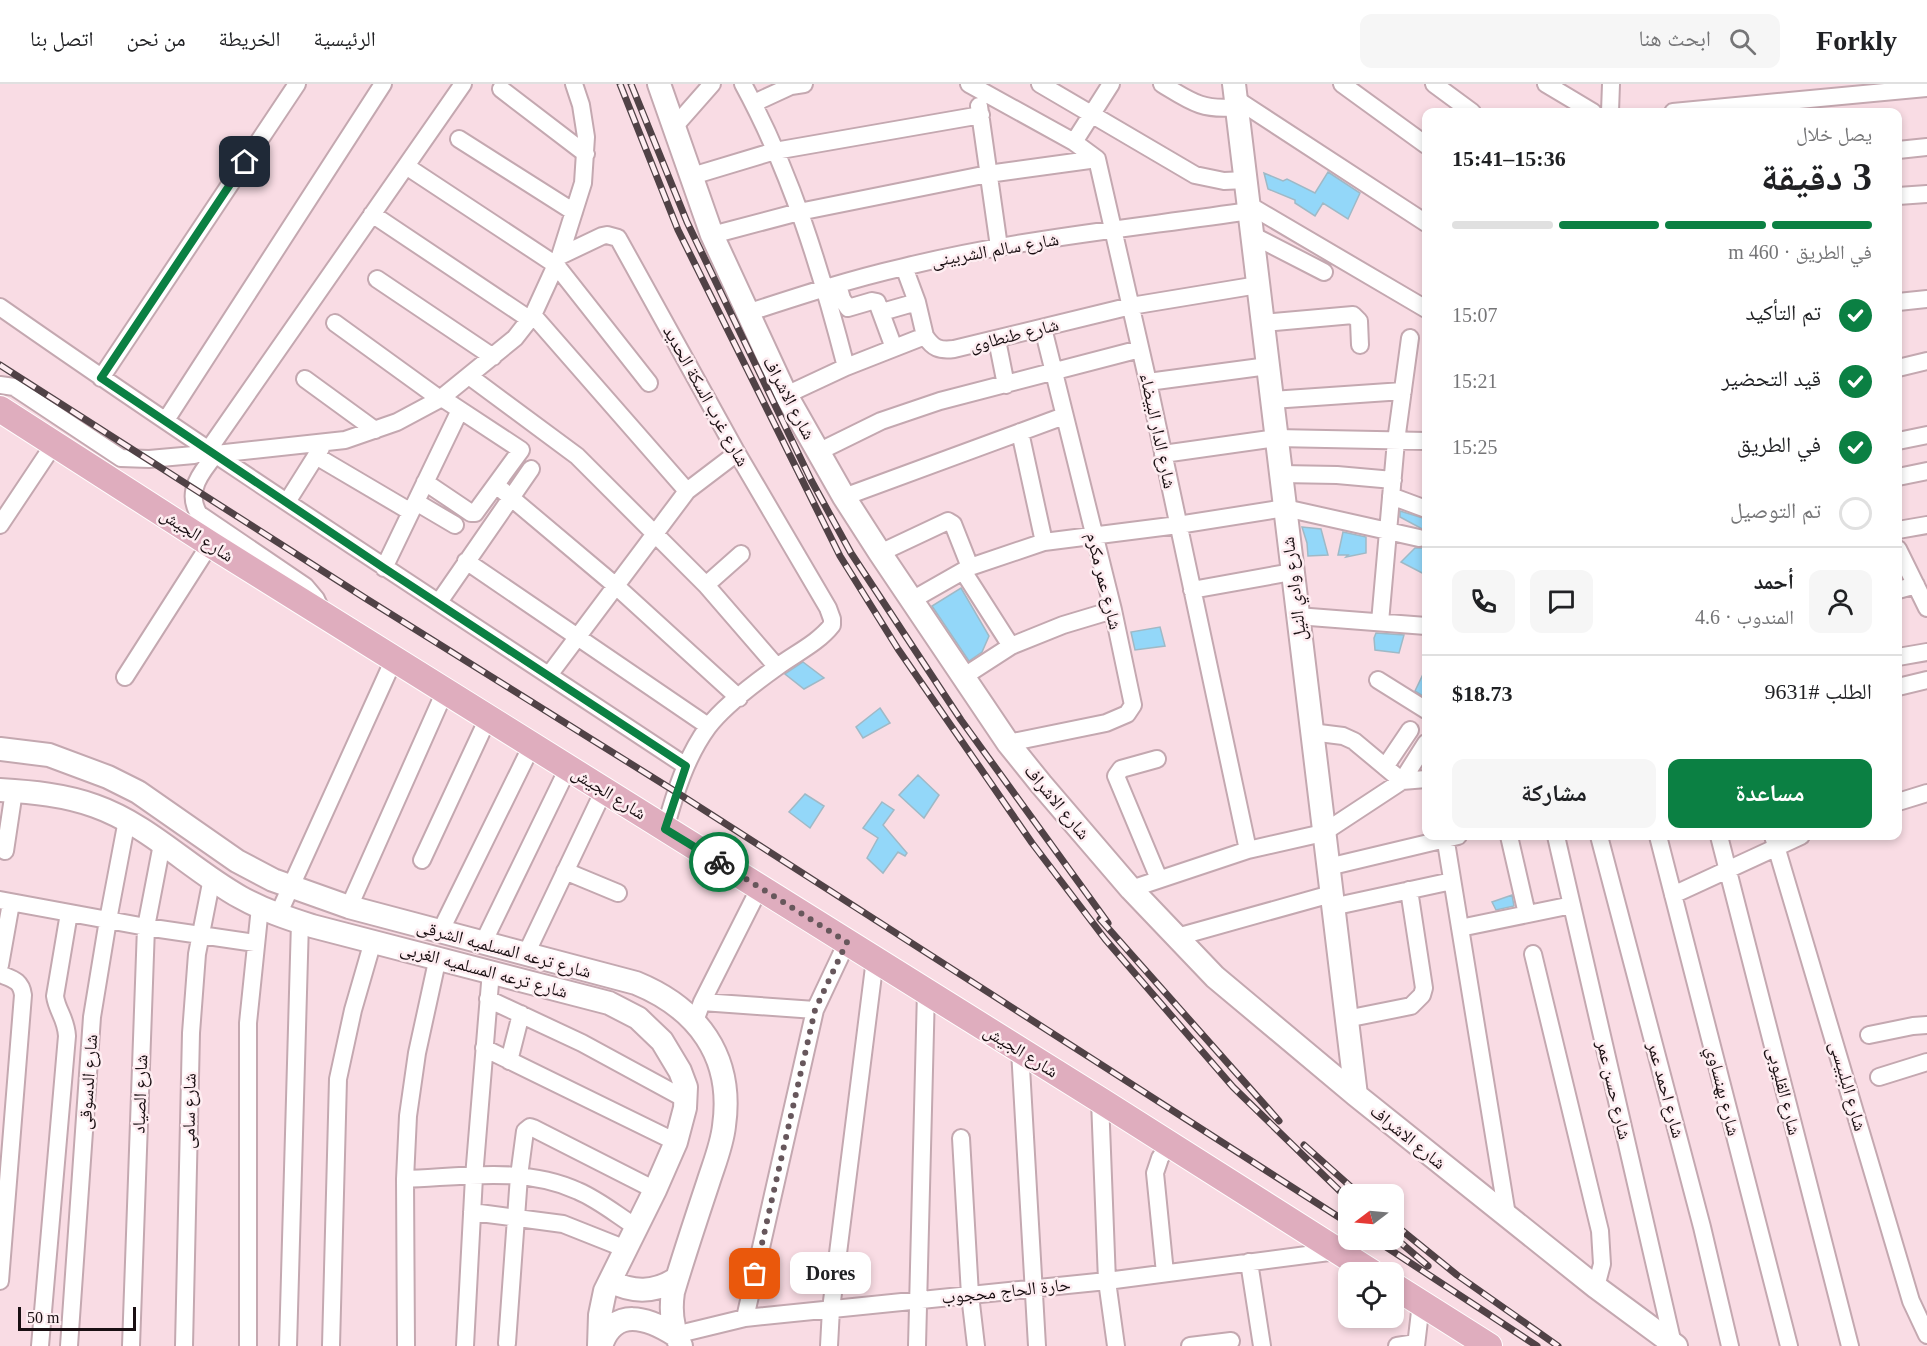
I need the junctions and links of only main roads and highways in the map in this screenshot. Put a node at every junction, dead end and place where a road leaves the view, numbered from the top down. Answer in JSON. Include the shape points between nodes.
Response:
{"nodes":[{"id":1,"x":0,"y":409,"type":"edge"},
{"id":2,"x":1355,"y":1262,"type":"edge"},
{"id":3,"x":1404,"y":1293,"type":"edge"},
{"id":4,"x":1489,"y":1346,"type":"edge"}],
"edges":[{"from":1,"to":2,"type":"main road","name":"شارع الجيش"},
{"from":3,"to":4,"type":"main road"}]}
